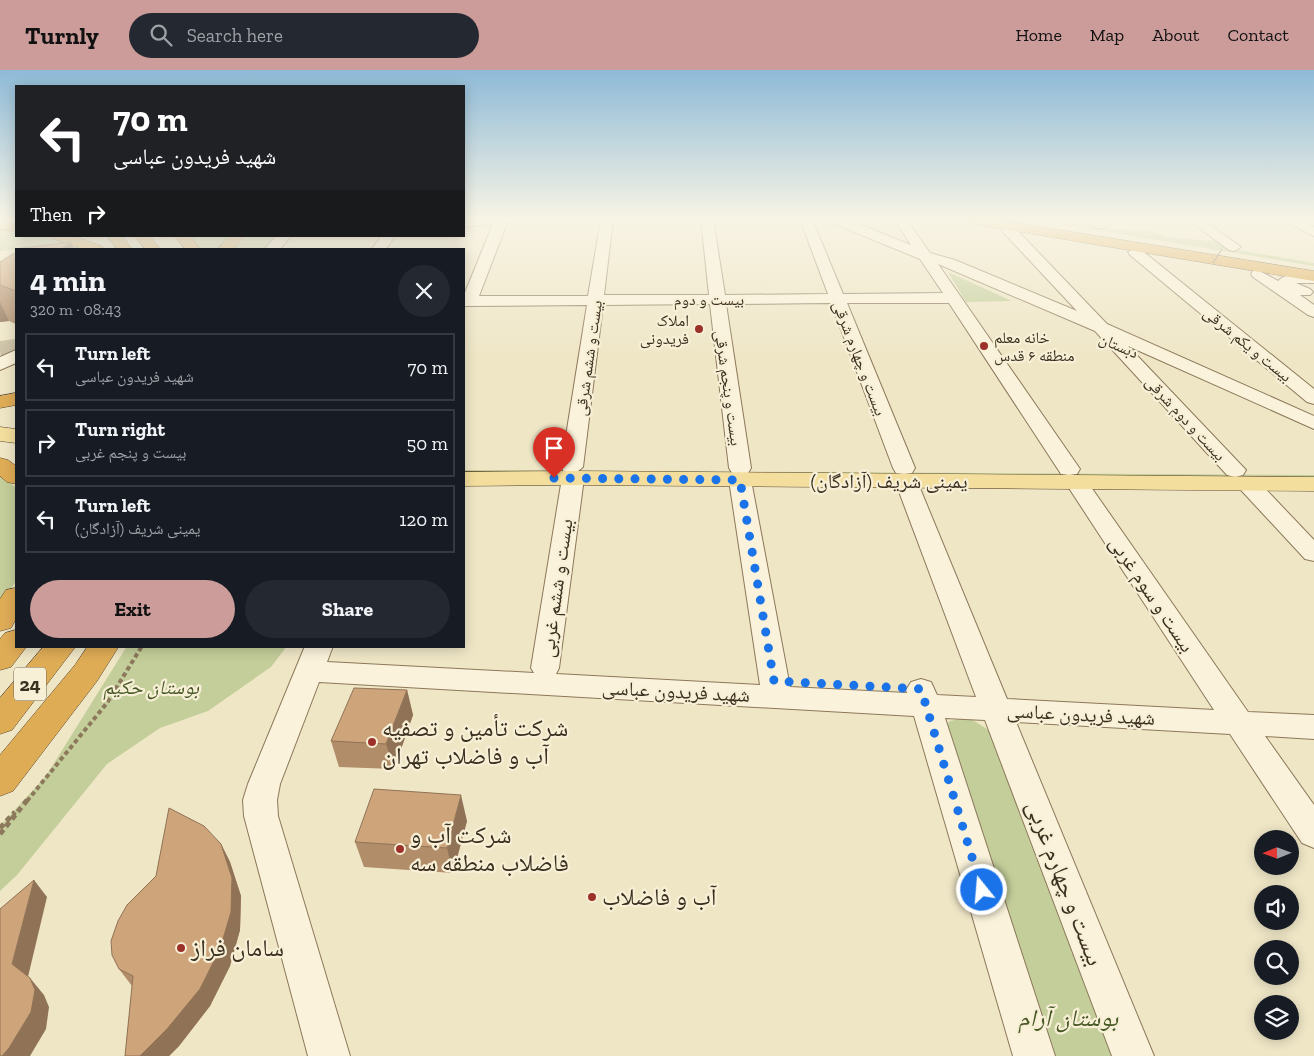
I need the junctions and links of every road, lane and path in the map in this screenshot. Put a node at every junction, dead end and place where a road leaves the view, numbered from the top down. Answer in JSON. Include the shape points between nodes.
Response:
{"nodes":[{"id":1,"x":484,"y":265,"type":"edge"},
{"id":2,"x":601,"y":265,"type":"edge"},
{"id":3,"x":713,"y":265,"type":"edge"},
{"id":4,"x":824,"y":265,"type":"edge"},
{"id":5,"x":931,"y":265,"type":"edge"},
{"id":6,"x":940,"y":265,"type":"edge"},
{"id":7,"x":952,"y":265,"type":"edge"},
{"id":8,"x":1044,"y":265,"type":"edge"},
{"id":9,"x":1150,"y":265,"type":"edge"},
{"id":10,"x":1238,"y":265,"type":"edge"},
{"id":11,"x":1293,"y":265,"type":"edge"},
{"id":12,"x":1314,"y":268,"type":"edge"},
{"id":13,"x":1258,"y":274,"type":"dead end"},
{"id":14,"x":1314,"y":278,"type":"edge"},
{"id":15,"x":1314,"y":295,"type":"edge"},
{"id":16,"x":1289,"y":296,"type":"junction"},
{"id":17,"x":954,"y":298,"type":"junction"},
{"id":18,"x":718,"y":299,"type":"junction"},
{"id":19,"x":837,"y":299,"type":"junction"},
{"id":20,"x":596,"y":300,"type":"junction"},
{"id":21,"x":1077,"y":302,"type":"junction"},
{"id":22,"x":1047,"y":304,"type":"junction"},
{"id":23,"x":466,"y":305,"type":"edge"},
{"id":24,"x":1314,"y":312,"type":"edge"},
{"id":25,"x":1102,"y":328,"type":"junction"},
{"id":26,"x":1118,"y":344,"type":"junction"},
{"id":27,"x":15,"y":356,"type":"edge"},
{"id":28,"x":1158,"y":362,"type":"junction"},
{"id":29,"x":0,"y":365,"type":"edge"},
{"id":30,"x":1137,"y":365,"type":"junction"},
{"id":31,"x":15,"y":398,"type":"edge"},
{"id":32,"x":1314,"y":398,"type":"edge"},
{"id":33,"x":0,"y":402,"type":"edge"},
{"id":34,"x":0,"y":420,"type":"edge"},
{"id":35,"x":15,"y":422,"type":"edge"},
{"id":36,"x":1314,"y":423,"type":"edge"},
{"id":37,"x":1314,"y":431,"type":"edge"},
{"id":38,"x":0,"y":434,"type":"edge"},
{"id":39,"x":15,"y":436,"type":"edge"},
{"id":40,"x":0,"y":465,"type":"edge"},
{"id":41,"x":465,"y":466,"type":"edge"},
{"id":42,"x":1314,"y":470,"type":"edge"},
{"id":43,"x":572,"y":473,"type":"junction"},
{"id":44,"x":740,"y":474,"type":"junction"},
{"id":45,"x":905,"y":475,"type":"junction"},
{"id":46,"x":15,"y":476,"type":"edge"},
{"id":47,"x":1073,"y":476,"type":"junction"},
{"id":48,"x":1241,"y":477,"type":"junction"},
{"id":49,"x":465,"y":479,"type":"edge"},
{"id":50,"x":1314,"y":484,"type":"edge"},
{"id":51,"x":1314,"y":554,"type":"edge"},
{"id":52,"x":15,"y":598,"type":"edge"},
{"id":53,"x":0,"y":621,"type":"edge"},
{"id":54,"x":15,"y":641,"type":"edge"},
{"id":55,"x":59,"y":648,"type":"edge"},
{"id":56,"x":103,"y":648,"type":"edge"},
{"id":57,"x":141,"y":648,"type":"edge"},
{"id":58,"x":314,"y":658,"type":"edge"},
{"id":59,"x":0,"y":659,"type":"edge"},
{"id":60,"x":544,"y":668,"type":"junction"},
{"id":61,"x":602,"y":679,"type":"junction"},
{"id":62,"x":776,"y":689,"type":"junction"},
{"id":63,"x":923,"y":697,"type":"junction"},
{"id":64,"x":994,"y":701,"type":"junction"},
{"id":65,"x":1314,"y":710,"type":"edge"},
{"id":66,"x":1234,"y":714,"type":"junction"},
{"id":67,"x":0,"y":721,"type":"edge"},
{"id":68,"x":1314,"y":727,"type":"edge"},
{"id":69,"x":0,"y":781,"type":"edge"},
{"id":70,"x":34,"y":790,"type":"junction"},
{"id":71,"x":0,"y":828,"type":"edge"},
{"id":72,"x":1314,"y":833,"type":"edge"},
{"id":73,"x":0,"y":834,"type":"edge"},
{"id":74,"x":329,"y":1056,"type":"edge"},
{"id":75,"x":1034,"y":1056,"type":"edge"},
{"id":76,"x":1134,"y":1056,"type":"edge"}],
"edges":[{"from":1,"to":23,"type":"street"},
{"from":2,"to":20,"type":"street","name":"بیست و ششم شرقی"},
{"from":3,"to":18,"type":"street","name":"بیست و پنجم شرقی"},
{"from":4,"to":19,"type":"street","name":"بیست و چهارم شرقی"},
{"from":5,"to":17,"type":"street","name":"بیست و سوم غربی"},
{"from":6,"to":26,"type":"street","name":"دبستان"},
{"from":7,"to":22,"type":"street","name":"دبستان"},
{"from":8,"to":21,"type":"street"},
{"from":9,"to":32,"type":"street","name":"بیست و یکم شرقی"},
{"from":10,"to":14,"type":"highway"},
{"from":11,"to":12,"type":"highway"},
{"from":13,"to":16,"type":"street"},
{"from":14,"to":15,"type":"street","via":[[1291,279],[1285,283]]},
{"from":15,"to":16,"type":"street"},
{"from":16,"to":24,"type":"street"},
{"from":17,"to":19,"type":"street","name":"بیست و دوم"},
{"from":17,"to":47,"type":"street","name":"بیست و سوم غربی"},
{"from":18,"to":19,"type":"street","name":"بیست و دوم"},
{"from":18,"to":20,"type":"street","name":"بیست و دوم"},
{"from":18,"to":44,"type":"street","name":"بیست و پنجم شرقی"},
{"from":19,"to":45,"type":"street","name":"بیست و چهارم شرقی"},
{"from":20,"to":23,"type":"street","name":"بیست و دوم"},
{"from":20,"to":43,"type":"street","name":"بیست و ششم شرقی"},
{"from":21,"to":22,"type":"street","via":[[1064,306]]},
{"from":21,"to":25,"type":"street"},
{"from":22,"to":25,"type":"street","name":"دبستان"},
{"from":25,"to":26,"type":"street","name":"بیست و دوم شرقی"},
{"from":25,"to":36,"type":"street","name":"دبستان"},
{"from":26,"to":28,"type":"street","name":"دبستان"},
{"from":26,"to":30,"type":"street","name":"بیست و دوم شرقی"},
{"from":27,"to":29,"type":"street"},
{"from":28,"to":30,"type":"street","via":[[1160,366]]},
{"from":28,"to":37,"type":"street","name":"دبستان"},
{"from":30,"to":48,"type":"street","name":"بیست و دوم شرقی"},
{"from":31,"to":33,"type":"highway"},
{"from":34,"to":35,"type":"main road"},
{"from":38,"to":39,"type":"main road"},
{"from":40,"to":46,"type":"highway"},
{"from":41,"to":43,"type":"main road","name":"یمینی شریف (آزادگان)"},
{"from":42,"to":48,"type":"main road","name":"یمینی شریف (آزادگان)"},
{"from":43,"to":44,"type":"main road","name":"یمینی شریف (آزادگان)"},
{"from":43,"to":49,"type":"main road","name":"یمینی شریف (آزادگان)"},
{"from":43,"to":60,"type":"street","name":"بیست و ششم غربی"},
{"from":44,"to":45,"type":"main road","name":"یمینی شریف (آزادگان)"},
{"from":44,"to":62,"type":"street","name":"بیست و پنجم شرقی"},
{"from":45,"to":47,"type":"main road","name":"یمینی شریف (آزادگان)"},
{"from":45,"to":64,"type":"street","name":"بیست و چهارم غربی"},
{"from":47,"to":48,"type":"main road","name":"یمینی شریف (آزادگان)"},
{"from":47,"to":66,"type":"street","name":"بیست و سوم غربی"},
{"from":48,"to":50,"type":"main road","name":"یمینی شریف (آزادگان)"},
{"from":48,"to":51,"type":"street","name":"بیست و دوم شرقی"},
{"from":52,"to":53,"type":"highway"},
{"from":54,"to":59,"type":"highway","number":"24"},
{"from":55,"to":67,"type":"highway","number":"24"},
{"from":56,"to":69,"type":"highway"},
{"from":57,"to":70,"type":"path","via":[[107,703]]},
{"from":58,"to":60,"type":"street","name":"شهید فریدون عباسی"},
{"from":58,"to":61,"type":"street","name":"شهید فریدون عباسی"},
{"from":58,"to":74,"type":"street","via":[[260,800],[261,816]]},
{"from":60,"to":61,"type":"street","name":"شهید فریدون عباسی"},
{"from":61,"to":62,"type":"street","name":"شهید فریدون عباسی"},
{"from":62,"to":63,"type":"street","name":"شهید فریدون عباسی"},
{"from":63,"to":64,"type":"street","name":"شهید فریدون عباسی"},
{"from":63,"to":75,"type":"street"},
{"from":64,"to":66,"type":"street","name":"شهید فریدون عباسی"},
{"from":64,"to":76,"type":"street","name":"بیست و چهارم غربی"},
{"from":65,"to":66,"type":"street","name":"شهید فریدون عباسی"},
{"from":66,"to":68,"type":"street","name":"شهید فریدون عباسی"},
{"from":66,"to":72,"type":"street","name":"بیست و سوم غربی"},
{"from":70,"to":71,"type":"path"},
{"from":70,"to":73,"type":"path"}]}
